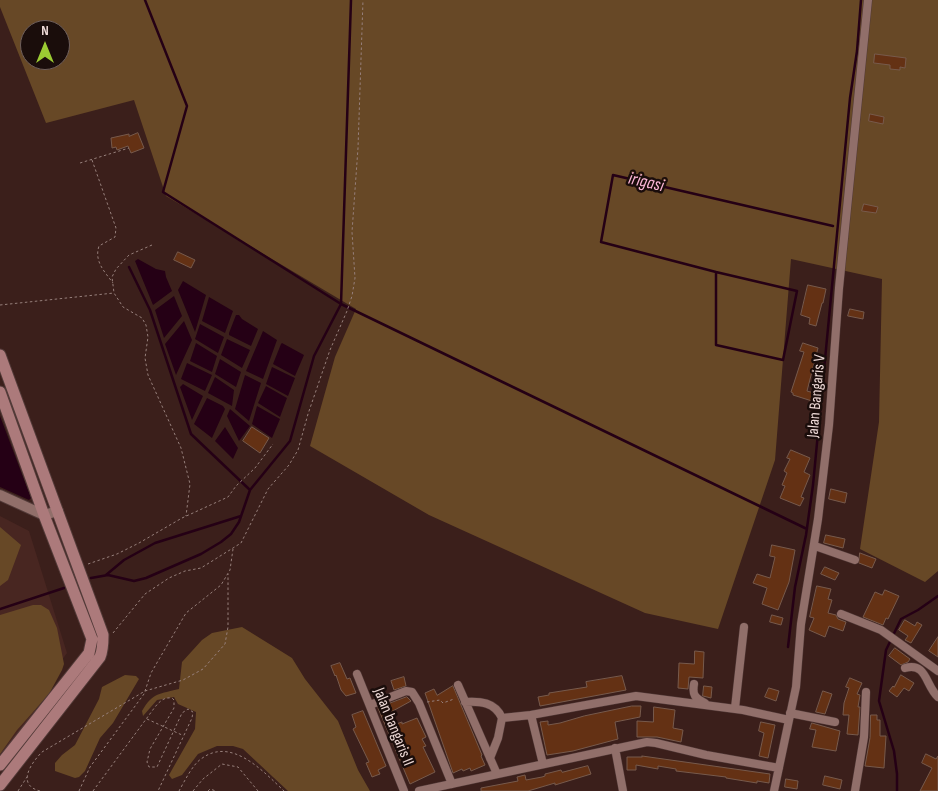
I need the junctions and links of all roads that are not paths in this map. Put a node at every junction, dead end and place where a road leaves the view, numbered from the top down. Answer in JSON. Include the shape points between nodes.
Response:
{"nodes":[{"id":1,"x":868,"y":0,"type":"edge"},
{"id":2,"x":0,"y":355,"type":"edge"},
{"id":3,"x":0,"y":392,"type":"edge"},
{"id":4,"x":0,"y":495,"type":"edge"},
{"id":5,"x":58,"y":511,"type":"junction"},
{"id":6,"x":44,"y":515,"type":"junction"},
{"id":7,"x":814,"y":546,"type":"junction"},
{"id":8,"x":855,"y":560,"type":"dead end"},
{"id":9,"x":72,"y":569,"type":"junction"},
{"id":10,"x":841,"y":614,"type":"dead end"},
{"id":11,"x":744,"y":627,"type":"dead end"},
{"id":12,"x":905,"y":668,"type":"dead end"},
{"id":13,"x":938,"y":671,"type":"edge"},
{"id":14,"x":357,"y":674,"type":"dead end"},
{"id":15,"x":694,"y":684,"type":"dead end"},
{"id":16,"x":458,"y":685,"type":"dead end"},
{"id":17,"x":866,"y":692,"type":"dead end"},
{"id":18,"x":938,"y":697,"type":"edge"},
{"id":19,"x":464,"y":699,"type":"junction"},
{"id":20,"x":370,"y":705,"type":"junction"},
{"id":21,"x":708,"y":705,"type":"junction"},
{"id":22,"x":735,"y":708,"type":"junction"},
{"id":23,"x":531,"y":715,"type":"junction"},
{"id":24,"x":790,"y":717,"type":"junction"},
{"id":25,"x":502,"y":718,"type":"junction"},
{"id":26,"x":835,"y":722,"type":"dead end"},
{"id":27,"x":615,"y":748,"type":"junction"},
{"id":28,"x":490,"y":758,"type":"junction"},
{"id":29,"x":543,"y":764,"type":"junction"},
{"id":30,"x":0,"y":765,"type":"edge"},
{"id":31,"x":779,"y":768,"type":"junction"},
{"id":32,"x":496,"y":774,"type":"junction"},
{"id":33,"x":452,"y":784,"type":"junction"},
{"id":34,"x":0,"y":785,"type":"edge"},
{"id":35,"x":404,"y":791,"type":"edge"},
{"id":36,"x":419,"y":791,"type":"edge"},
{"id":37,"x":623,"y":791,"type":"edge"},
{"id":38,"x":774,"y":791,"type":"edge"},
{"id":39,"x":855,"y":791,"type":"edge"}],
"edges":[{"from":1,"to":7,"type":"street","name":"Jalan Bangaris V","via":[[829,425]]},
{"from":2,"to":5,"type":"main road"},
{"from":3,"to":6,"type":"main road"},
{"from":4,"to":6,"type":"street"},
{"from":5,"to":6,"type":"street"},
{"from":5,"to":9,"type":"main road"},
{"from":6,"to":9,"type":"main road"},
{"from":7,"to":8,"type":"street"},
{"from":7,"to":24,"type":"street","name":"Jalan Bangaris V"},
{"from":9,"to":30,"type":"main road","via":[[72,587],[92,639],[89,653]]},
{"from":9,"to":34,"type":"main road","via":[[84,584],[103,635],[100,657]]},
{"from":10,"to":13,"type":"street","via":[[892,638]]},
{"from":11,"to":22,"type":"street"},
{"from":12,"to":18,"type":"street","via":[[912,666],[922,671],[930,689]]},
{"from":14,"to":20,"type":"street","name":"Jalan bangaris II"},
{"from":15,"to":21,"type":"street","via":[[694,696]]},
{"from":16,"to":19,"type":"street"},
{"from":17,"to":39,"type":"street","via":[[864,737]]},
{"from":19,"to":25,"type":"street","via":[[486,703]]},
{"from":19,"to":28,"type":"street"},
{"from":20,"to":33,"type":"street","via":[[412,692]]},
{"from":20,"to":35,"type":"street","name":"Jalan bangaris II"},
{"from":21,"to":22,"type":"street"},
{"from":21,"to":23,"type":"street","via":[[636,696]]},
{"from":22,"to":24,"type":"street"},
{"from":23,"to":25,"type":"street"},
{"from":23,"to":29,"type":"street"},
{"from":24,"to":26,"type":"street"},
{"from":24,"to":31,"type":"street","name":"Jalan Bangaris V"},
{"from":25,"to":28,"type":"street"},
{"from":27,"to":29,"type":"street"},
{"from":27,"to":31,"type":"street","via":[[656,742]]},
{"from":27,"to":37,"type":"street"},
{"from":28,"to":32,"type":"street"},
{"from":29,"to":32,"type":"street"},
{"from":31,"to":38,"type":"street","name":"Jalan Bangaris V"},
{"from":32,"to":33,"type":"street"},
{"from":33,"to":36,"type":"street"}]}
